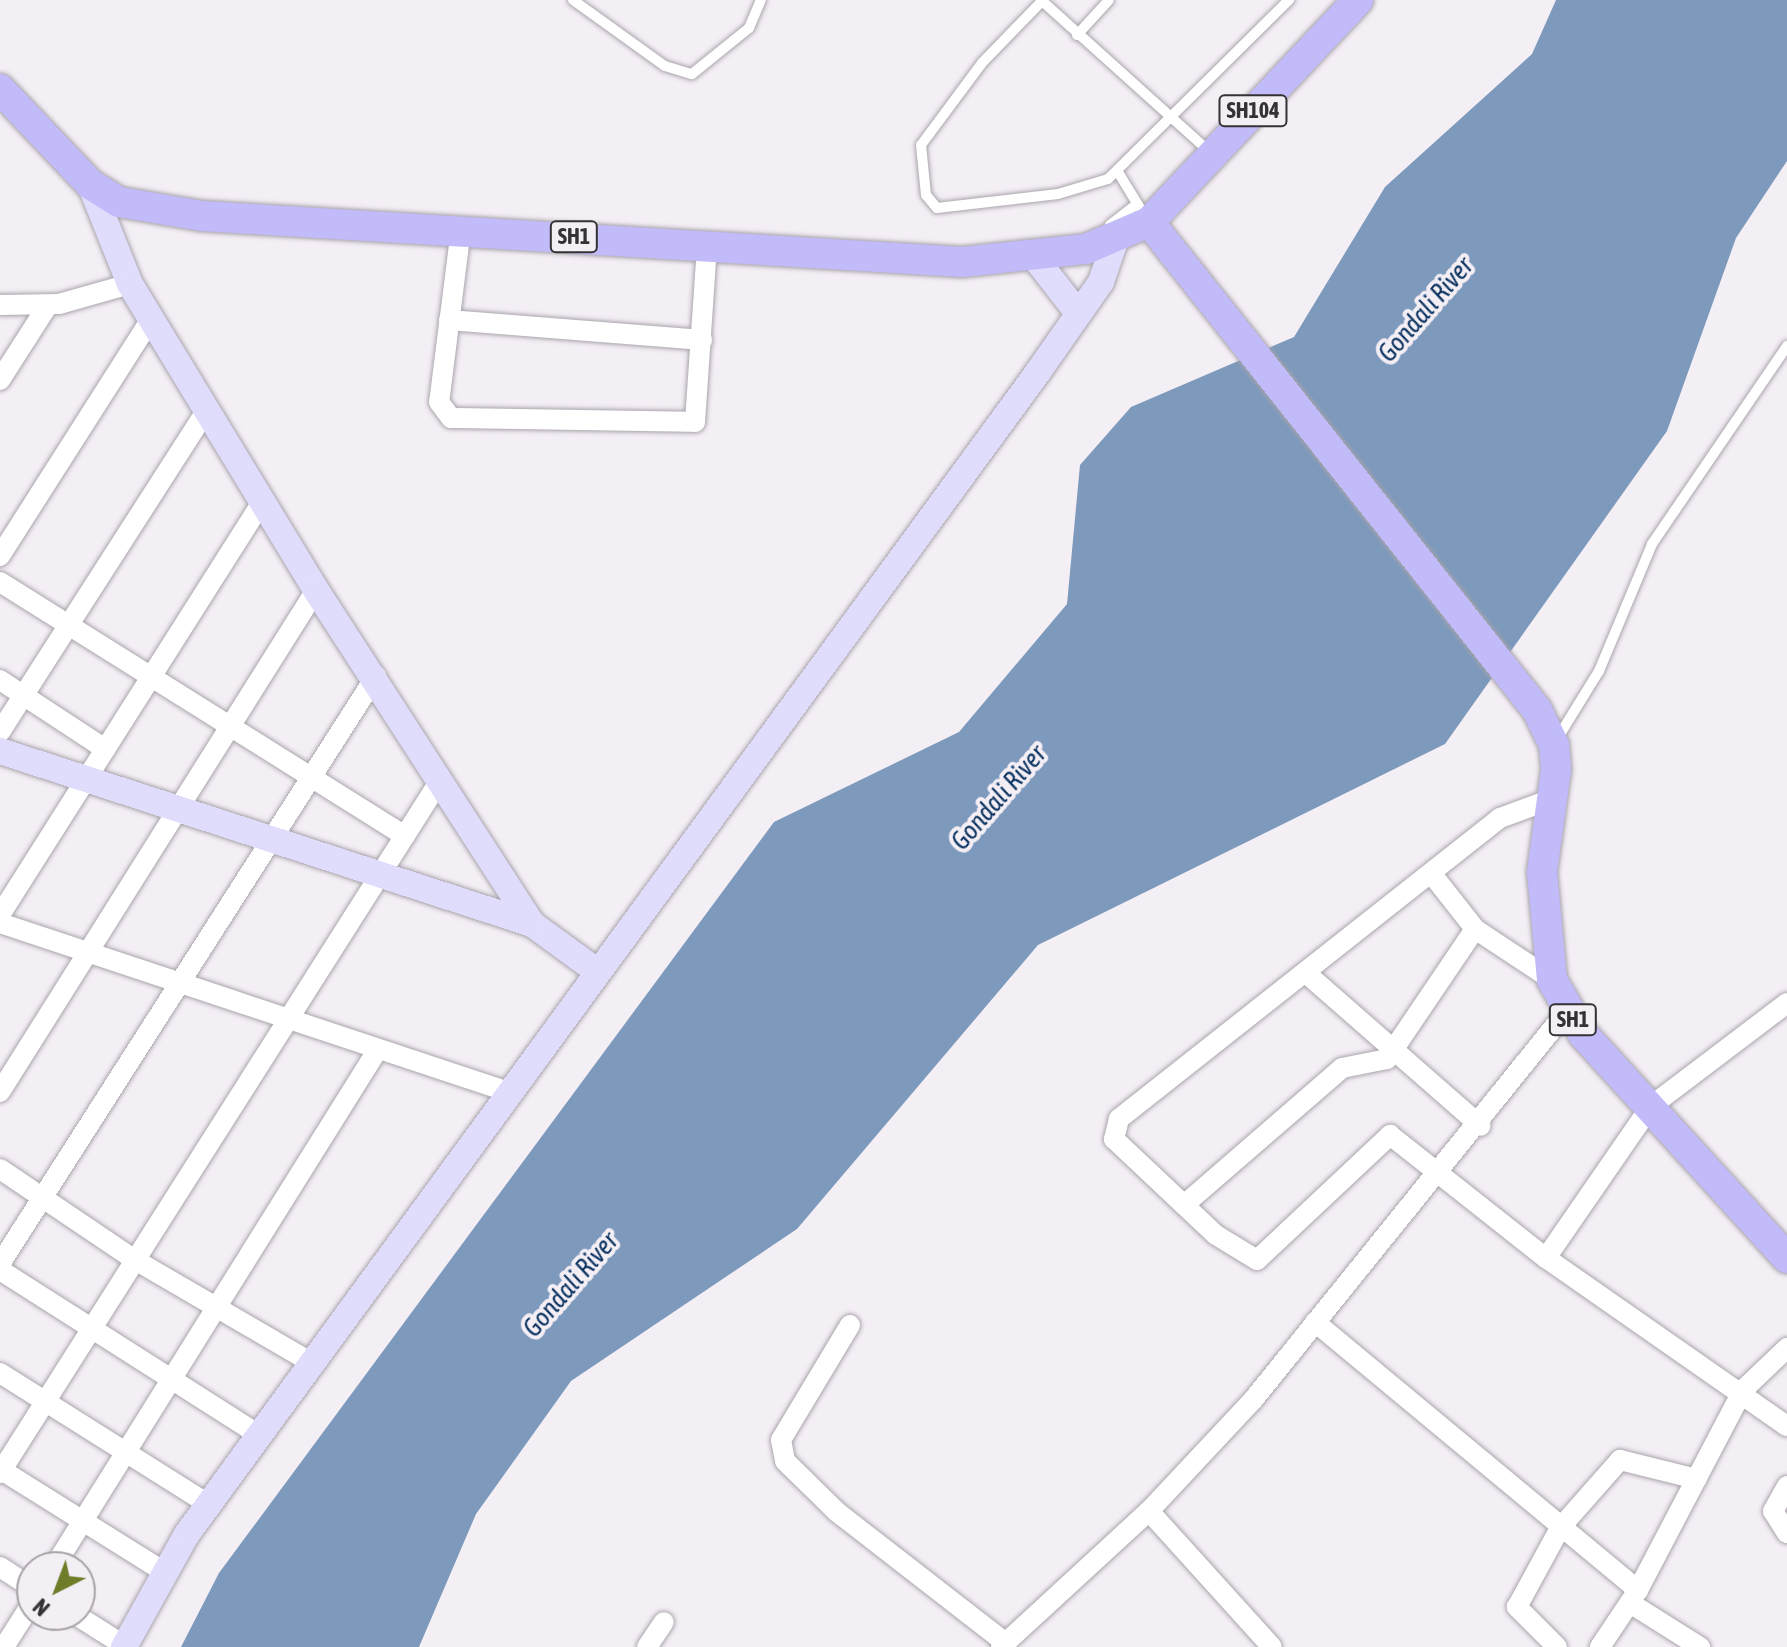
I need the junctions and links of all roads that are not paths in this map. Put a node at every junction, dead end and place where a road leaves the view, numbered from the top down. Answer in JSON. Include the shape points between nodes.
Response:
{"nodes":[{"id":1,"x":573,"y":0,"type":"edge"},
{"id":2,"x":761,"y":0,"type":"edge"},
{"id":3,"x":1042,"y":0,"type":"edge"},
{"id":4,"x":1109,"y":0,"type":"edge"},
{"id":5,"x":1289,"y":0,"type":"edge"},
{"id":6,"x":1358,"y":0,"type":"edge"},
{"id":7,"x":1077,"y":35,"type":"junction"},
{"id":8,"x":0,"y":89,"type":"edge"},
{"id":9,"x":1172,"y":118,"type":"junction"},
{"id":10,"x":1212,"y":153,"type":"junction"},
{"id":11,"x":1118,"y":172,"type":"junction"},
{"id":12,"x":90,"y":184,"type":"junction"},
{"id":13,"x":1143,"y":213,"type":"junction"},
{"id":14,"x":461,"y":229,"type":"junction"},
{"id":15,"x":1115,"y":241,"type":"junction"},
{"id":16,"x":707,"y":245,"type":"junction"},
{"id":17,"x":1068,"y":253,"type":"junction"},
{"id":18,"x":1035,"y":258,"type":"junction"},
{"id":19,"x":130,"y":284,"type":"junction"},
{"id":20,"x":0,"y":305,"type":"edge"},
{"id":21,"x":48,"y":305,"type":"junction"},
{"id":22,"x":1078,"y":313,"type":"junction"},
{"id":23,"x":151,"y":319,"type":"junction"},
{"id":24,"x":449,"y":320,"type":"junction"},
{"id":25,"x":702,"y":340,"type":"junction"},
{"id":26,"x":1786,"y":352,"type":"edge"},
{"id":27,"x":0,"y":380,"type":"edge"},
{"id":28,"x":206,"y":411,"type":"junction"},
{"id":29,"x":261,"y":503,"type":"junction"},
{"id":30,"x":0,"y":556,"type":"edge"},
{"id":31,"x":0,"y":582,"type":"edge"},
{"id":32,"x":316,"y":590,"type":"junction"},
{"id":33,"x":69,"y":627,"type":"junction"},
{"id":34,"x":376,"y":676,"type":"junction"},
{"id":35,"x":152,"y":677,"type":"junction"},
{"id":36,"x":0,"y":680,"type":"edge"},
{"id":37,"x":24,"y":696,"type":"junction"},
{"id":38,"x":231,"y":728,"type":"junction"},
{"id":39,"x":0,"y":732,"type":"edge"},
{"id":40,"x":1554,"y":745,"type":"junction"},
{"id":41,"x":105,"y":749,"type":"junction"},
{"id":42,"x":0,"y":751,"type":"edge"},
{"id":43,"x":312,"y":778,"type":"junction"},
{"id":44,"x":86,"y":779,"type":"junction"},
{"id":45,"x":441,"y":779,"type":"junction"},
{"id":46,"x":1554,"y":798,"type":"junction"},
{"id":47,"x":180,"y":806,"type":"junction"},
{"id":48,"x":405,"y":836,"type":"junction"},
{"id":49,"x":275,"y":837,"type":"junction"},
{"id":50,"x":382,"y":873,"type":"junction"},
{"id":51,"x":1431,"y":873,"type":"junction"},
{"id":52,"x":0,"y":915,"type":"edge"},
{"id":53,"x":0,"y":923,"type":"edge"},
{"id":54,"x":532,"y":924,"type":"junction"},
{"id":55,"x":1475,"y":929,"type":"junction"},
{"id":56,"x":90,"y":955,"type":"junction"},
{"id":57,"x":595,"y":970,"type":"junction"},
{"id":58,"x":1306,"y":973,"type":"junction"},
{"id":59,"x":1552,"y":980,"type":"junction"},
{"id":60,"x":179,"y":986,"type":"junction"},
{"id":61,"x":1787,"y":1003,"type":"edge"},
{"id":62,"x":1567,"y":1011,"type":"junction"},
{"id":63,"x":291,"y":1015,"type":"junction"},
{"id":64,"x":378,"y":1049,"type":"junction"},
{"id":65,"x":1394,"y":1051,"type":"junction"},
{"id":66,"x":0,"y":1092,"type":"edge"},
{"id":67,"x":509,"y":1092,"type":"junction"},
{"id":68,"x":1650,"y":1107,"type":"junction"},
{"id":69,"x":1481,"y":1126,"type":"junction"},
{"id":70,"x":0,"y":1169,"type":"edge"},
{"id":71,"x":1439,"y":1172,"type":"junction"},
{"id":72,"x":44,"y":1195,"type":"junction"},
{"id":73,"x":1184,"y":1205,"type":"junction"},
{"id":74,"x":1546,"y":1258,"type":"junction"},
{"id":75,"x":1787,"y":1258,"type":"edge"},
{"id":76,"x":135,"y":1260,"type":"junction"},
{"id":77,"x":0,"y":1267,"type":"edge"},
{"id":78,"x":217,"y":1310,"type":"junction"},
{"id":79,"x":1315,"y":1322,"type":"junction"},
{"id":80,"x":850,"y":1325,"type":"dead end"},
{"id":81,"x":91,"y":1328,"type":"junction"},
{"id":82,"x":1787,"y":1348,"type":"edge"},
{"id":83,"x":312,"y":1363,"type":"junction"},
{"id":84,"x":0,"y":1373,"type":"edge"},
{"id":85,"x":173,"y":1380,"type":"junction"},
{"id":86,"x":1743,"y":1390,"type":"junction"},
{"id":87,"x":44,"y":1402,"type":"junction"},
{"id":88,"x":1787,"y":1426,"type":"edge"},
{"id":89,"x":259,"y":1435,"type":"junction"},
{"id":90,"x":126,"y":1454,"type":"junction"},
{"id":91,"x":1,"y":1471,"type":"edge"},
{"id":92,"x":1697,"y":1479,"type":"junction"},
{"id":93,"x":1787,"y":1486,"type":"edge"},
{"id":94,"x":208,"y":1504,"type":"junction"},
{"id":95,"x":1149,"y":1511,"type":"junction"},
{"id":96,"x":84,"y":1521,"type":"junction"},
{"id":97,"x":1560,"y":1528,"type":"junction"},
{"id":98,"x":1787,"y":1533,"type":"edge"},
{"id":99,"x":64,"y":1551,"type":"edge"},
{"id":100,"x":164,"y":1572,"type":"junction"},
{"id":101,"x":1634,"y":1597,"type":"junction"},
{"id":102,"x":664,"y":1622,"type":"dead end"},
{"id":103,"x":16,"y":1628,"type":"edge"},
{"id":104,"x":96,"y":1628,"type":"edge"},
{"id":105,"x":1004,"y":1645,"type":"edge"},
{"id":106,"x":124,"y":1646,"type":"edge"},
{"id":107,"x":4,"y":1647,"type":"edge"},
{"id":108,"x":647,"y":1647,"type":"edge"},
{"id":109,"x":1272,"y":1647,"type":"edge"},
{"id":110,"x":1557,"y":1647,"type":"edge"},
{"id":111,"x":1600,"y":1647,"type":"edge"},
{"id":112,"x":1700,"y":1647,"type":"edge"}],
"edges":[{"from":1,"to":2,"type":"lane","via":[[665,66],[692,74],[749,28]]},
{"from":3,"to":7,"type":"lane"},
{"from":3,"to":11,"type":"lane","via":[[926,135],[919,153],[926,195],[937,208],[1058,194]]},
{"from":4,"to":7,"type":"lane"},
{"from":5,"to":9,"type":"lane"},
{"from":6,"to":10,"type":"main road","number":"SH104"},
{"from":7,"to":9,"type":"lane"},
{"from":8,"to":12,"type":"main road","number":"SH1"},
{"from":9,"to":10,"type":"lane"},
{"from":9,"to":11,"type":"lane"},
{"from":10,"to":13,"type":"main road","number":"SH104"},
{"from":11,"to":13,"type":"lane"},
{"from":12,"to":14,"type":"main road","number":"SH1","via":[[119,202],[188,214]]},
{"from":12,"to":19,"type":"main road"},
{"from":13,"to":15,"type":"main road","number":"SH1"},
{"from":13,"to":17,"type":"lane"},
{"from":13,"to":40,"type":"main road","number":"SH1","via":[[1537,710]]},
{"from":14,"to":16,"type":"main road","number":"SH1"},
{"from":14,"to":24,"type":"street"},
{"from":15,"to":17,"type":"main road","number":"SH1"},
{"from":15,"to":22,"type":"main road","via":[[1101,282]]},
{"from":16,"to":18,"type":"main road","number":"SH1","via":[[855,258]]},
{"from":16,"to":25,"type":"street"},
{"from":17,"to":18,"type":"main road","number":"SH1"},
{"from":18,"to":22,"type":"main road"},
{"from":19,"to":21,"type":"street"},
{"from":19,"to":23,"type":"main road"},
{"from":20,"to":21,"type":"street"},
{"from":21,"to":27,"type":"street"},
{"from":22,"to":57,"type":"main road"},
{"from":23,"to":28,"type":"main road"},
{"from":23,"to":30,"type":"street"},
{"from":24,"to":25,"type":"street"},
{"from":24,"to":25,"type":"street","via":[[439,402],[451,418],[690,425],[698,416]]},
{"from":26,"to":40,"type":"lane","via":[[1652,544],[1599,671]]},
{"from":28,"to":29,"type":"main road"},
{"from":28,"to":33,"type":"street"},
{"from":29,"to":32,"type":"main road"},
{"from":29,"to":35,"type":"street"},
{"from":31,"to":33,"type":"street"},
{"from":32,"to":34,"type":"main road"},
{"from":32,"to":38,"type":"street"},
{"from":33,"to":35,"type":"street"},
{"from":33,"to":37,"type":"street"},
{"from":34,"to":43,"type":"street"},
{"from":34,"to":45,"type":"main road"},
{"from":35,"to":38,"type":"street"},
{"from":35,"to":41,"type":"street"},
{"from":36,"to":37,"type":"street"},
{"from":37,"to":39,"type":"street"},
{"from":37,"to":41,"type":"street"},
{"from":38,"to":43,"type":"street"},
{"from":38,"to":47,"type":"street"},
{"from":40,"to":46,"type":"main road","number":"SH1"},
{"from":41,"to":44,"type":"street"},
{"from":42,"to":44,"type":"main road"},
{"from":43,"to":48,"type":"street"},
{"from":43,"to":49,"type":"street"},
{"from":44,"to":47,"type":"main road"},
{"from":44,"to":52,"type":"street"},
{"from":45,"to":48,"type":"street"},
{"from":45,"to":54,"type":"main road"},
{"from":46,"to":51,"type":"street","via":[[1514,809]]},
{"from":46,"to":59,"type":"main road","number":"SH1","via":[[1541,895]]},
{"from":47,"to":49,"type":"main road"},
{"from":47,"to":56,"type":"street"},
{"from":48,"to":50,"type":"street"},
{"from":49,"to":50,"type":"main road"},
{"from":49,"to":60,"type":"street"},
{"from":50,"to":54,"type":"main road"},
{"from":50,"to":63,"type":"street"},
{"from":51,"to":55,"type":"street"},
{"from":51,"to":58,"type":"street"},
{"from":53,"to":56,"type":"street"},
{"from":54,"to":57,"type":"main road"},
{"from":55,"to":59,"type":"street"},
{"from":55,"to":65,"type":"street"},
{"from":56,"to":60,"type":"street"},
{"from":56,"to":66,"type":"street"},
{"from":57,"to":67,"type":"main road"},
{"from":58,"to":65,"type":"street"},
{"from":58,"to":73,"type":"street","via":[[1113,1129],[1121,1149]]},
{"from":59,"to":62,"type":"main road","number":"SH1"},
{"from":60,"to":63,"type":"street"},
{"from":60,"to":72,"type":"street"},
{"from":61,"to":68,"type":"street"},
{"from":62,"to":68,"type":"main road","number":"SH1"},
{"from":62,"to":69,"type":"street"},
{"from":63,"to":64,"type":"street"},
{"from":63,"to":76,"type":"street"},
{"from":64,"to":67,"type":"street"},
{"from":64,"to":78,"type":"street"},
{"from":65,"to":69,"type":"street"},
{"from":65,"to":73,"type":"street","via":[[1380,1063],[1342,1068]]},
{"from":67,"to":83,"type":"main road"},
{"from":68,"to":74,"type":"street"},
{"from":68,"to":75,"type":"main road","number":"SH1"},
{"from":69,"to":71,"type":"street"},
{"from":70,"to":72,"type":"street"},
{"from":71,"to":73,"type":"street","via":[[1400,1140],[1382,1138],[1257,1260]]},
{"from":71,"to":74,"type":"street"},
{"from":71,"to":79,"type":"street"},
{"from":72,"to":76,"type":"street"},
{"from":72,"to":77,"type":"street"},
{"from":74,"to":86,"type":"street"},
{"from":76,"to":78,"type":"street"},
{"from":76,"to":81,"type":"street"},
{"from":77,"to":81,"type":"street"},
{"from":78,"to":83,"type":"street"},
{"from":78,"to":85,"type":"street"},
{"from":79,"to":95,"type":"street"},
{"from":79,"to":97,"type":"street"},
{"from":80,"to":105,"type":"street","via":[[780,1450],[837,1512]]},
{"from":81,"to":85,"type":"street"},
{"from":81,"to":87,"type":"street"},
{"from":82,"to":86,"type":"street"},
{"from":83,"to":89,"type":"main road"},
{"from":84,"to":87,"type":"street"},
{"from":85,"to":89,"type":"street"},
{"from":85,"to":90,"type":"street"},
{"from":86,"to":88,"type":"street"},
{"from":86,"to":92,"type":"street"},
{"from":87,"to":90,"type":"street"},
{"from":87,"to":91,"type":"street"},
{"from":89,"to":94,"type":"main road"},
{"from":90,"to":94,"type":"street"},
{"from":90,"to":96,"type":"street"},
{"from":91,"to":96,"type":"street"},
{"from":92,"to":97,"type":"street","via":[[1620,1460]]},
{"from":92,"to":101,"type":"street"},
{"from":93,"to":98,"type":"street","via":[[1773,1511]]},
{"from":94,"to":100,"type":"main road"},
{"from":95,"to":105,"type":"street"},
{"from":95,"to":109,"type":"street"},
{"from":96,"to":99,"type":"street"},
{"from":96,"to":100,"type":"street"},
{"from":97,"to":101,"type":"street"},
{"from":97,"to":110,"type":"street","via":[[1517,1607]]},
{"from":100,"to":106,"type":"main road"},
{"from":101,"to":111,"type":"street"},
{"from":101,"to":112,"type":"street"},
{"from":102,"to":108,"type":"street"},
{"from":103,"to":107,"type":"street"},
{"from":104,"to":106,"type":"street"}]}
